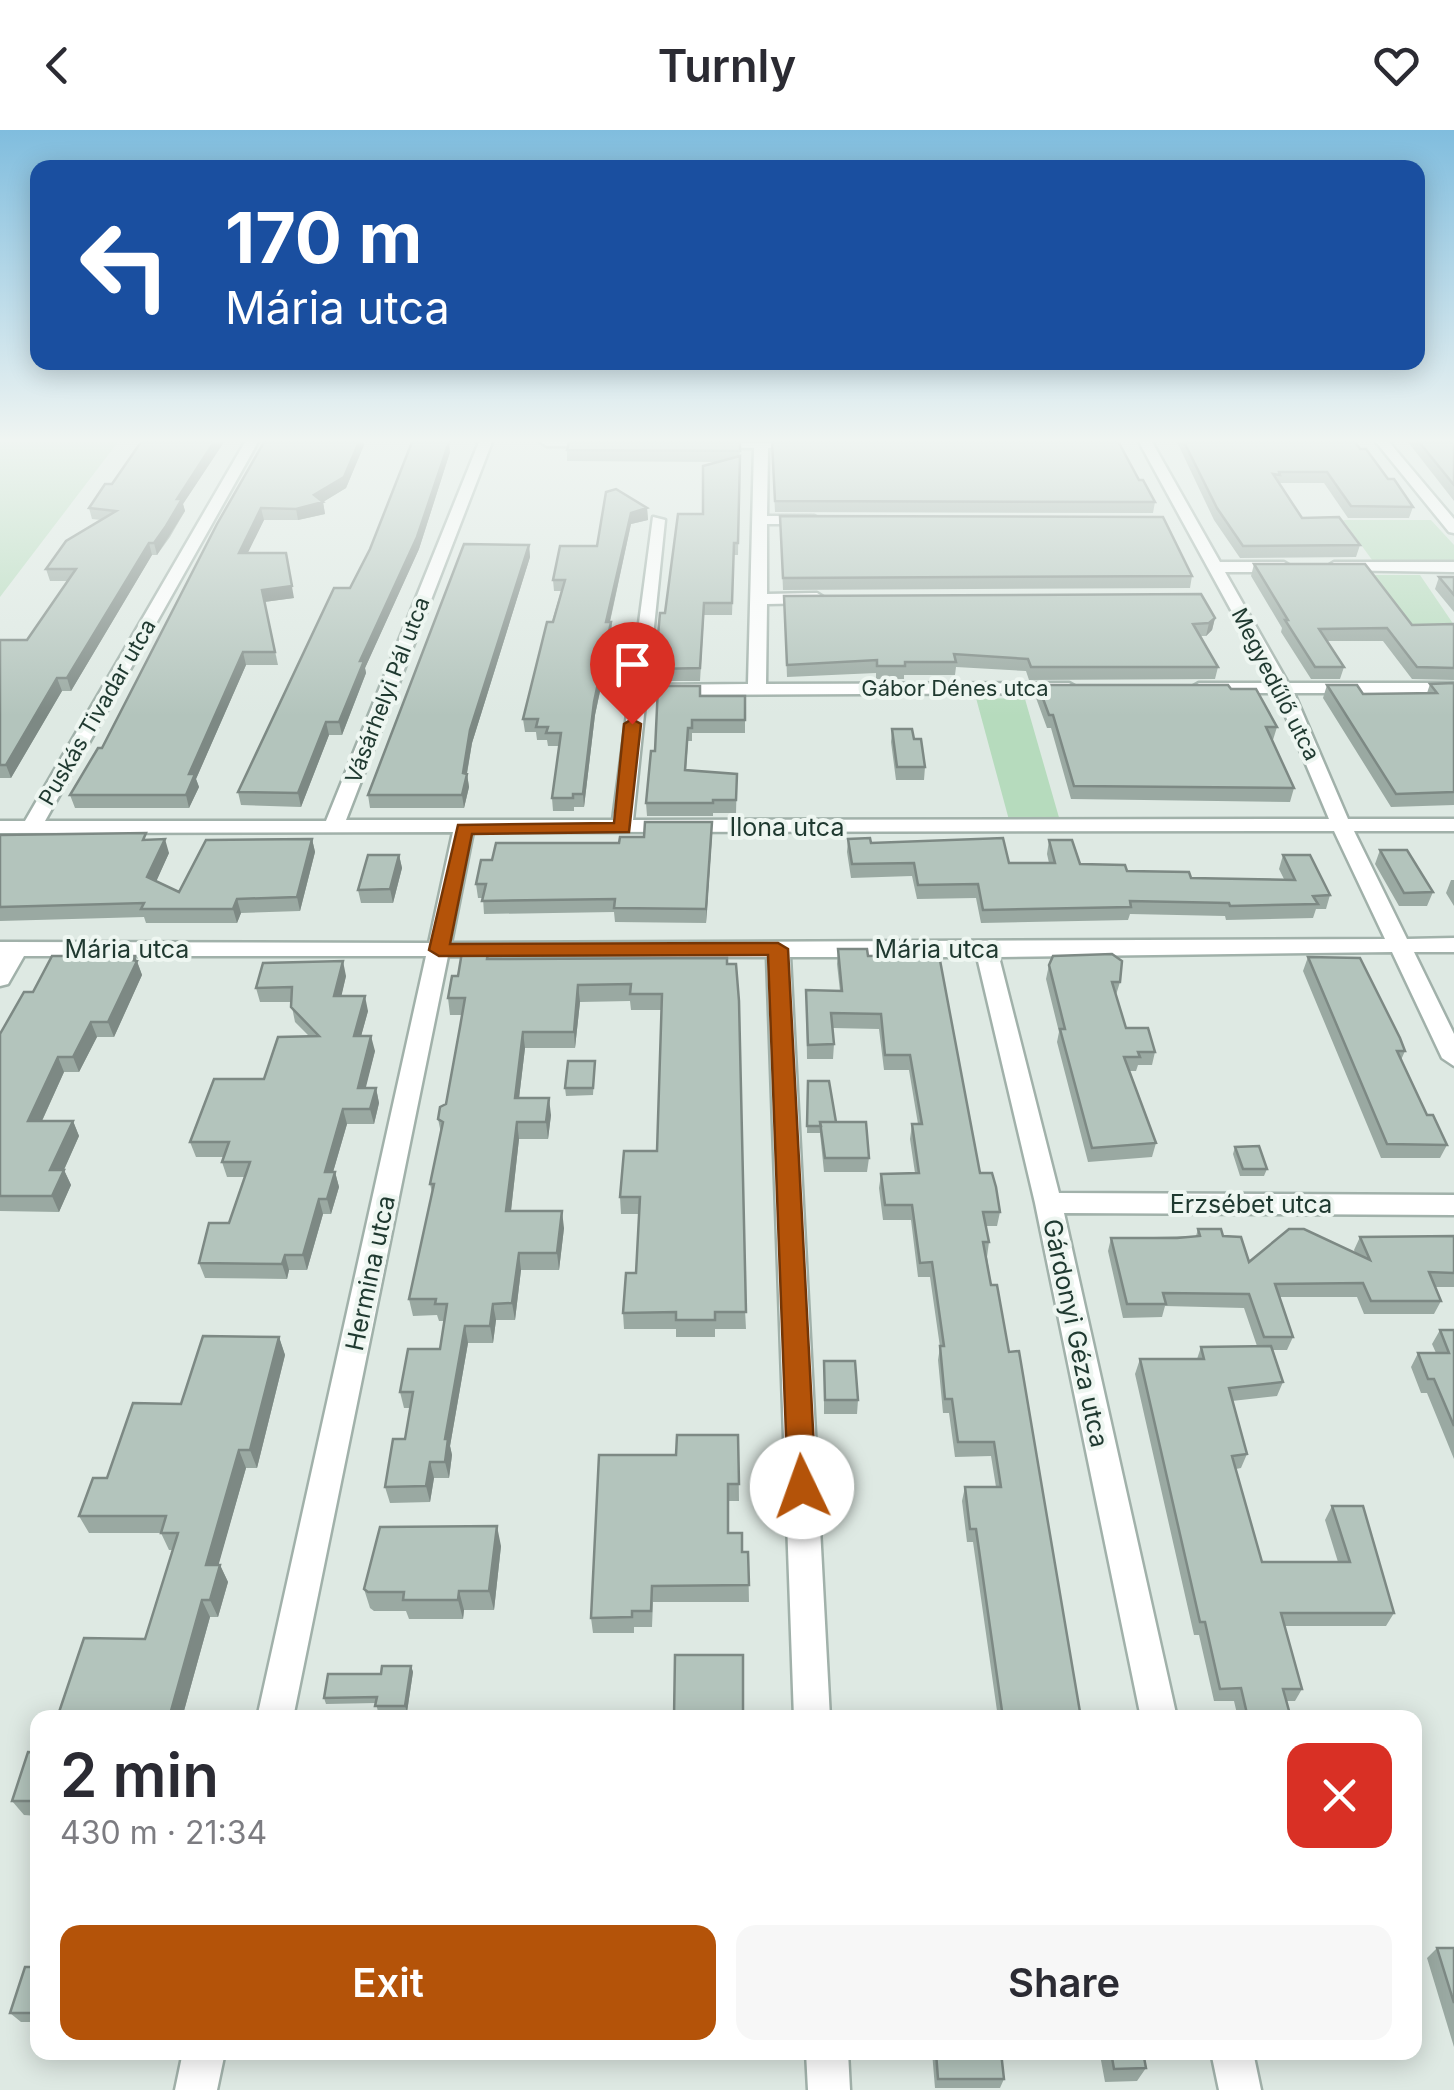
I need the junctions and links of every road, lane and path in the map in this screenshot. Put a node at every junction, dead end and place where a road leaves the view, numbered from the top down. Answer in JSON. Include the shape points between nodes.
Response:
{"nodes":[{"id":1,"x":199,"y":533,"type":"edge"},
{"id":2,"x":449,"y":533,"type":"edge"},
{"id":3,"x":656,"y":533,"type":"edge"},
{"id":4,"x":762,"y":533,"type":"edge"},
{"id":5,"x":1196,"y":533,"type":"edge"},
{"id":6,"x":1215,"y":567,"type":"junction"},
{"id":7,"x":1294,"y":567,"type":"edge"},
{"id":8,"x":1314,"y":567,"type":"edge"},
{"id":9,"x":1454,"y":567,"type":"edge"},
{"id":10,"x":1212,"y":597,"type":"dead end"},
{"id":11,"x":1232,"y":597,"type":"junction"},
{"id":12,"x":839,"y":598,"type":"edge"},
{"id":13,"x":760,"y":599,"type":"junction"},
{"id":14,"x":757,"y":688,"type":"junction"},
{"id":15,"x":1088,"y":688,"type":"edge"},
{"id":16,"x":1185,"y":688,"type":"edge"},
{"id":17,"x":1282,"y":688,"type":"junction"},
{"id":18,"x":1454,"y":688,"type":"edge"},
{"id":19,"x":636,"y":690,"type":"junction"},
{"id":20,"x":1341,"y":825,"type":"junction"},
{"id":21,"x":1454,"y":825,"type":"edge"},
{"id":22,"x":0,"y":826,"type":"edge"},
{"id":23,"x":32,"y":827,"type":"junction"},
{"id":24,"x":334,"y":828,"type":"junction"},
{"id":25,"x":464,"y":828,"type":"junction"},
{"id":26,"x":622,"y":828,"type":"junction"},
{"id":27,"x":1398,"y":945,"type":"junction"},
{"id":28,"x":1454,"y":945,"type":"edge"},
{"id":29,"x":8,"y":949,"type":"edge"},
{"id":30,"x":778,"y":949,"type":"junction"},
{"id":31,"x":439,"y":950,"type":"junction"},
{"id":32,"x":986,"y":950,"type":"junction"},
{"id":33,"x":0,"y":979,"type":"edge"},
{"id":34,"x":1454,"y":1058,"type":"edge"},
{"id":35,"x":1048,"y":1203,"type":"junction"},
{"id":36,"x":1454,"y":1206,"type":"edge"},
{"id":37,"x":277,"y":1710,"type":"edge"},
{"id":38,"x":812,"y":1710,"type":"edge"},
{"id":39,"x":1158,"y":1710,"type":"edge"},
{"id":40,"x":202,"y":2060,"type":"edge"},
{"id":41,"x":827,"y":2060,"type":"edge"},
{"id":42,"x":1234,"y":2060,"type":"edge"},
{"id":43,"x":196,"y":2090,"type":"edge"},
{"id":44,"x":828,"y":2090,"type":"edge"},
{"id":45,"x":1240,"y":2090,"type":"edge"}],
"edges":[{"from":1,"to":23,"type":"street","name":"Puskás Tivadar utca"},
{"from":2,"to":24,"type":"street","name":"Vásárhelyi Pál utca"},
{"from":3,"to":19,"type":"street"},
{"from":4,"to":13,"type":"street"},
{"from":5,"to":6,"type":"street","name":"Megyedűlő utca"},
{"from":6,"to":7,"type":"street"},
{"from":6,"to":11,"type":"street","name":"Megyedűlő utca"},
{"from":8,"to":9,"type":"street"},
{"from":10,"to":11,"type":"street"},
{"from":11,"to":17,"type":"street","name":"Megyedűlő utca"},
{"from":12,"to":13,"type":"street"},
{"from":13,"to":14,"type":"street"},
{"from":14,"to":15,"type":"street","name":"Gábor Dénes utca"},
{"from":14,"to":19,"type":"street","name":"Gábor Dénes utca"},
{"from":16,"to":17,"type":"street"},
{"from":17,"to":18,"type":"street"},
{"from":17,"to":20,"type":"street","name":"Megyedűlő utca"},
{"from":19,"to":26,"type":"street"},
{"from":20,"to":21,"type":"street","name":"Ilona utca"},
{"from":20,"to":26,"type":"street","name":"Ilona utca"},
{"from":20,"to":27,"type":"street","name":"Megyedűlő utca"},
{"from":22,"to":23,"type":"street","name":"Ilona utca"},
{"from":23,"to":24,"type":"street","name":"Ilona utca"},
{"from":24,"to":25,"type":"street","name":"Ilona utca"},
{"from":25,"to":26,"type":"street","name":"Ilona utca"},
{"from":25,"to":31,"type":"street","name":"Hermina utca"},
{"from":27,"to":28,"type":"street","name":"Mária utca"},
{"from":27,"to":32,"type":"street","name":"Mária utca"},
{"from":27,"to":34,"type":"street","name":"Megyedűlő utca"},
{"from":29,"to":31,"type":"street","name":"Mária utca"},
{"from":29,"to":33,"type":"street"},
{"from":30,"to":31,"type":"street","name":"Mária utca"},
{"from":30,"to":32,"type":"street","name":"Mária utca"},
{"from":30,"to":38,"type":"street"},
{"from":31,"to":37,"type":"street","name":"Hermina utca"},
{"from":32,"to":35,"type":"street","name":"Gárdonyi Géza utca"},
{"from":35,"to":36,"type":"street","name":"Erzsébet utca"},
{"from":35,"to":39,"type":"street","name":"Gárdonyi Géza utca"},
{"from":40,"to":43,"type":"street"},
{"from":41,"to":44,"type":"street"},
{"from":42,"to":45,"type":"street"}]}
